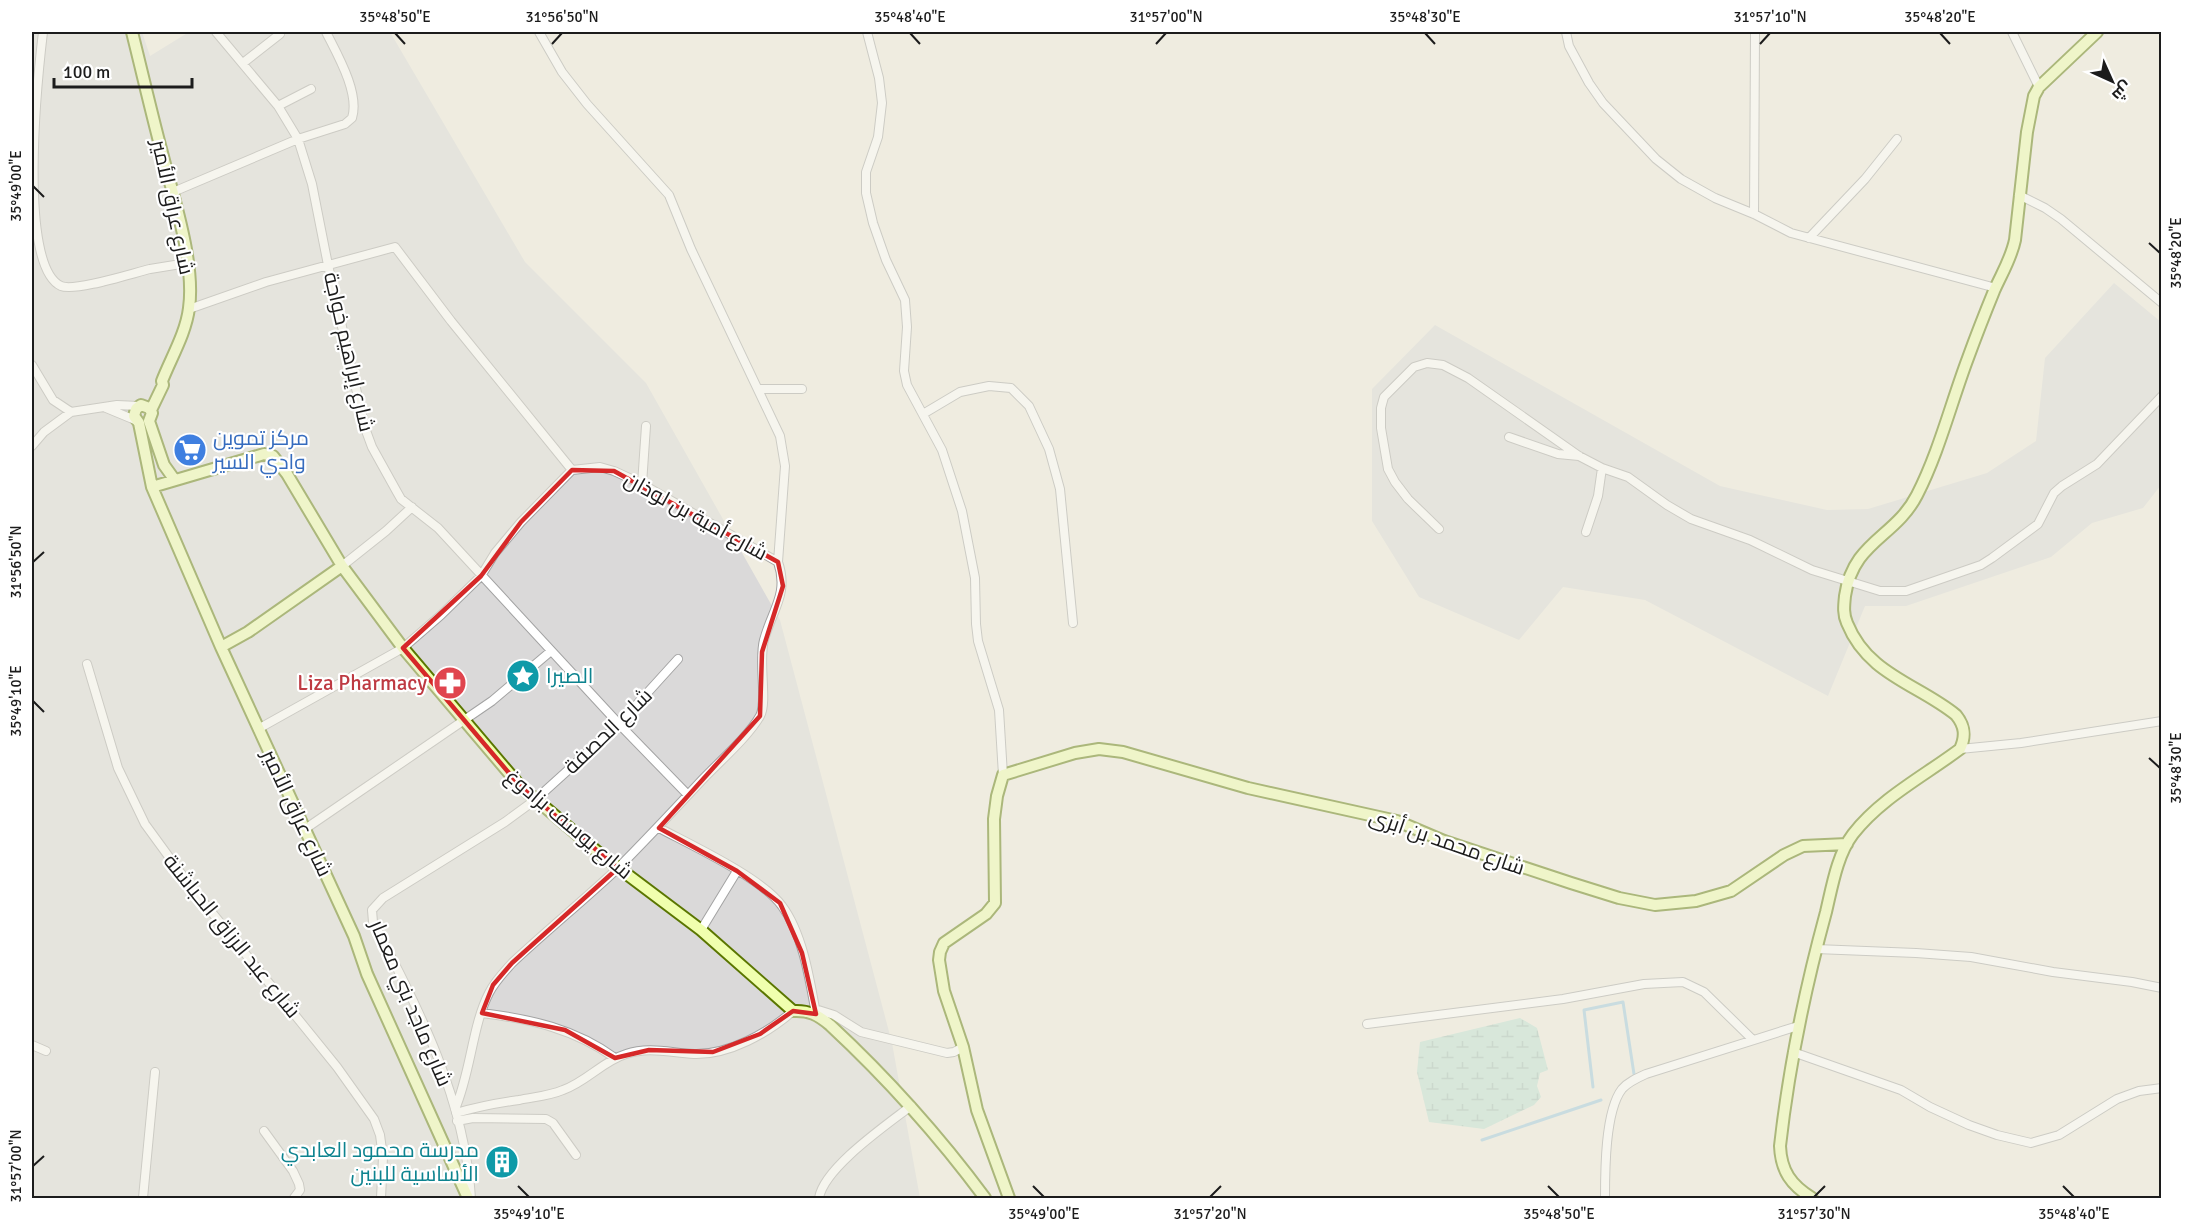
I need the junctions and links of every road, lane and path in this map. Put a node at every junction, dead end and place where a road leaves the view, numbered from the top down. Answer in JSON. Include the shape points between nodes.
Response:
{"nodes":[{"id":1,"x":43,"y":32,"type":"edge"},
{"id":2,"x":132,"y":32,"type":"edge"},
{"id":3,"x":216,"y":32,"type":"edge"},
{"id":4,"x":326,"y":32,"type":"edge"},
{"id":5,"x":539,"y":32,"type":"edge"},
{"id":6,"x":867,"y":32,"type":"edge"},
{"id":7,"x":1566,"y":32,"type":"edge"},
{"id":8,"x":1755,"y":32,"type":"edge"},
{"id":9,"x":2012,"y":32,"type":"edge"},
{"id":10,"x":2097,"y":32,"type":"edge"},
{"id":11,"x":280,"y":34,"type":"dead end"},
{"id":12,"x":243,"y":63,"type":"junction"},
{"id":13,"x":2039,"y":87,"type":"junction"},
{"id":14,"x":311,"y":89,"type":"dead end"},
{"id":15,"x":278,"y":106,"type":"junction"},
{"id":16,"x":298,"y":139,"type":"junction"},
{"id":17,"x":1897,"y":139,"type":"dead end"},
{"id":18,"x":173,"y":192,"type":"junction"},
{"id":19,"x":2019,"y":195,"type":"junction"},
{"id":20,"x":1754,"y":214,"type":"junction"},
{"id":21,"x":1809,"y":238,"type":"junction"},
{"id":22,"x":187,"y":263,"type":"junction"},
{"id":23,"x":328,"y":265,"type":"junction"},
{"id":24,"x":1996,"y":288,"type":"junction"},
{"id":25,"x":2162,"y":303,"type":"edge"},
{"id":26,"x":189,"y":309,"type":"junction"},
{"id":27,"x":32,"y":366,"type":"edge"},
{"id":28,"x":758,"y":389,"type":"junction"},
{"id":29,"x":802,"y":389,"type":"dead end"},
{"id":30,"x":2162,"y":396,"type":"edge"},
{"id":31,"x":105,"y":407,"type":"junction"},
{"id":32,"x":71,"y":412,"type":"junction"},
{"id":33,"x":143,"y":414,"type":"junction"},
{"id":34,"x":923,"y":414,"type":"junction"},
{"id":35,"x":646,"y":426,"type":"dead end"},
{"id":36,"x":1509,"y":437,"type":"dead end"},
{"id":37,"x":32,"y":446,"type":"edge"},
{"id":38,"x":1579,"y":456,"type":"junction"},
{"id":39,"x":1602,"y":468,"type":"junction"},
{"id":40,"x":572,"y":470,"type":"junction"},
{"id":41,"x":174,"y":479,"type":"junction"},
{"id":42,"x":642,"y":484,"type":"junction"},
{"id":43,"x":152,"y":487,"type":"junction"},
{"id":44,"x":412,"y":507,"type":"junction"},
{"id":45,"x":1440,"y":529,"type":"dead end"},
{"id":46,"x":1586,"y":532,"type":"dead end"},
{"id":47,"x":778,"y":562,"type":"junction"},
{"id":48,"x":342,"y":566,"type":"junction"},
{"id":49,"x":481,"y":576,"type":"junction"},
{"id":50,"x":1847,"y":581,"type":"junction"},
{"id":51,"x":1073,"y":623,"type":"dead end"},
{"id":52,"x":221,"y":647,"type":"junction"},
{"id":53,"x":403,"y":648,"type":"junction"},
{"id":54,"x":551,"y":651,"type":"junction"},
{"id":55,"x":678,"y":659,"type":"dead end"},
{"id":56,"x":87,"y":664,"type":"dead end"},
{"id":57,"x":464,"y":718,"type":"junction"},
{"id":58,"x":2162,"y":721,"type":"edge"},
{"id":59,"x":619,"y":724,"type":"junction"},
{"id":60,"x":258,"y":729,"type":"junction"},
{"id":61,"x":1960,"y":749,"type":"junction"},
{"id":62,"x":1003,"y":775,"type":"junction"},
{"id":63,"x":688,"y":795,"type":"junction"},
{"id":64,"x":535,"y":800,"type":"junction"},
{"id":65,"x":658,"y":828,"type":"junction"},
{"id":66,"x":305,"y":829,"type":"junction"},
{"id":67,"x":1847,"y":844,"type":"junction"},
{"id":68,"x":618,"y":868,"type":"junction"},
{"id":69,"x":737,"y":871,"type":"junction"},
{"id":70,"x":701,"y":930,"type":"junction"},
{"id":71,"x":1816,"y":949,"type":"junction"},
{"id":72,"x":2162,"y":988,"type":"edge"},
{"id":73,"x":793,"y":1011,"type":"junction"},
{"id":74,"x":816,"y":1012,"type":"junction"},
{"id":75,"x":482,"y":1013,"type":"junction"},
{"id":76,"x":1367,"y":1024,"type":"dead end"},
{"id":77,"x":1798,"y":1026,"type":"junction"},
{"id":78,"x":1752,"y":1039,"type":"junction"},
{"id":79,"x":32,"y":1045,"type":"edge"},
{"id":80,"x":963,"y":1047,"type":"junction"},
{"id":81,"x":46,"y":1051,"type":"dead end"},
{"id":82,"x":1793,"y":1052,"type":"junction"},
{"id":83,"x":615,"y":1058,"type":"junction"},
{"id":84,"x":155,"y":1072,"type":"dead end"},
{"id":85,"x":2162,"y":1088,"type":"edge"},
{"id":86,"x":910,"y":1106,"type":"junction"},
{"id":87,"x":456,"y":1114,"type":"junction"},
{"id":88,"x":264,"y":1131,"type":"dead end"},
{"id":89,"x":576,"y":1155,"type":"dead end"},
{"id":90,"x":143,"y":1198,"type":"edge"},
{"id":91,"x":294,"y":1198,"type":"edge"},
{"id":92,"x":381,"y":1198,"type":"edge"},
{"id":93,"x":470,"y":1198,"type":"edge"},
{"id":94,"x":819,"y":1198,"type":"edge"},
{"id":95,"x":984,"y":1198,"type":"edge"},
{"id":96,"x":1009,"y":1198,"type":"edge"},
{"id":97,"x":1605,"y":1198,"type":"edge"},
{"id":98,"x":1812,"y":1198,"type":"edge"}],
"edges":[{"from":1,"to":22,"type":"street","via":[[34,115],[34,200],[37,234],[48,273],[66,287]]},
{"from":2,"to":18,"type":"street","name":"شارع عراق الأمير"},
{"from":3,"to":12,"type":"street","name":"شارع إبراهيم خواجة"},
{"from":4,"to":16,"type":"street","via":[[344,69],[354,112],[345,124]]},
{"from":5,"to":28,"type":"street","via":[[562,72],[587,104],[669,195]]},
{"from":6,"to":34,"type":"street","via":[[882,103],[878,137],[866,171],[866,193],[886,260],[905,300],[905,378]]},
{"from":7,"to":20,"type":"street","via":[[1569,46],[1589,83],[1632,136],[1681,179]]},
{"from":8,"to":20,"type":"street"},
{"from":9,"to":13,"type":"street"},
{"from":10,"to":13,"type":"street"},
{"from":11,"to":12,"type":"street"},
{"from":12,"to":15,"type":"street","name":"شارع إبراهيم خواجة"},
{"from":13,"to":19,"type":"street","via":[[2030,114]]},
{"from":14,"to":15,"type":"street"},
{"from":15,"to":16,"type":"street","name":"شارع إبراهيم خواجة"},
{"from":16,"to":18,"type":"street"},
{"from":16,"to":23,"type":"street","name":"شارع إبراهيم خواجة","via":[[312,184]]},
{"from":17,"to":21,"type":"street"},
{"from":18,"to":22,"type":"street","name":"شارع عراق الأمير"},
{"from":19,"to":24,"type":"street","via":[[2012,256]]},
{"from":19,"to":25,"type":"street","via":[[2061,219]]},
{"from":20,"to":21,"type":"street"},
{"from":21,"to":24,"type":"street"},
{"from":22,"to":26,"type":"street","name":"شارع عراق الأمير"},
{"from":23,"to":26,"type":"street"},
{"from":23,"to":40,"type":"street","via":[[395,246]]},
{"from":23,"to":44,"type":"street","name":"شارع إبراهيم خواجة","via":[[365,428],[401,499]]},
{"from":24,"to":50,"type":"street","via":[[1916,498],[1861,555]]},
{"from":26,"to":33,"type":"street","name":"شارع عراق الأمير","via":[[163,385]]},
{"from":27,"to":32,"type":"street","via":[[53,400]]},
{"from":28,"to":29,"type":"street"},
{"from":28,"to":47,"type":"street","via":[[784,451]]},
{"from":30,"to":50,"type":"street","via":[[2097,464],[2054,494],[2038,524],[1981,565],[1906,591],[1880,591]]},
{"from":31,"to":32,"type":"street"},
{"from":31,"to":33,"type":"street"},
{"from":31,"to":33,"type":"street","via":[[123,404]]},
{"from":32,"to":37,"type":"street"},
{"from":33,"to":41,"type":"street"},
{"from":33,"to":43,"type":"street","name":"شارع عراق الأمير"},
{"from":34,"to":51,"type":"street","via":[[960,392],[988,386],[1011,388],[1029,406],[1058,481]]},
{"from":34,"to":62,"type":"street","via":[[948,465],[970,549],[978,640],[999,710]]},
{"from":35,"to":42,"type":"street"},
{"from":36,"to":38,"type":"street","via":[[1558,454]]},
{"from":38,"to":39,"type":"street"},
{"from":38,"to":45,"type":"street","via":[[1450,368],[1427,363],[1414,367],[1384,397],[1383,440],[1388,469],[1395,482]]},
{"from":39,"to":46,"type":"street"},
{"from":39,"to":50,"type":"street","via":[[1628,477],[1701,524]]},
{"from":40,"to":42,"type":"street","name":"شارع أمية بن لوذان","via":[[600,467]]},
{"from":40,"to":49,"type":"street","via":[[520,522]]},
{"from":41,"to":43,"type":"street"},
{"from":41,"to":48,"type":"street","name":"شارع يوسف بزادوغ","via":[[269,454],[287,474]]},
{"from":42,"to":47,"type":"street","name":"شارع أمية بن لوذان"},
{"from":43,"to":52,"type":"street","name":"شارع عراق الأمير"},
{"from":44,"to":48,"type":"street"},
{"from":44,"to":49,"type":"street","name":"شارع إبراهيم خواجة","via":[[438,528]]},
{"from":47,"to":63,"type":"street","name":"شارع أمية بن لوذان","via":[[783,586],[764,639],[764,697],[760,716]]},
{"from":48,"to":52,"type":"street"},
{"from":48,"to":53,"type":"street","name":"شارع يوسف بزادوغ"},
{"from":49,"to":53,"type":"street"},
{"from":49,"to":54,"type":"street","name":"شارع إبراهيم خواجة"},
{"from":50,"to":61,"type":"street","via":[[1844,614],[1852,634],[1878,665],[1956,715],[1964,730]]},
{"from":52,"to":60,"type":"street","name":"شارع عراق الأمير"},
{"from":53,"to":57,"type":"street","name":"شارع يوسف بزادوغ"},
{"from":53,"to":60,"type":"street"},
{"from":54,"to":57,"type":"street","via":[[501,695]]},
{"from":54,"to":59,"type":"street","name":"شارع إبراهيم خواجة"},
{"from":55,"to":59,"type":"street","name":"شارع الحصفة"},
{"from":56,"to":92,"type":"street","name":"شارع عبد الرزاق الحباشنة","via":[[118,768],[145,824],[188,883],[338,1067],[374,1119],[384,1157]]},
{"from":57,"to":64,"type":"street","name":"شارع يوسف بزادوغ","via":[[502,767]]},
{"from":57,"to":66,"type":"street"},
{"from":58,"to":61,"type":"street"},
{"from":59,"to":63,"type":"street","name":"شارع إبراهيم خواجة"},
{"from":59,"to":64,"type":"street","name":"شارع الحصفة"},
{"from":60,"to":66,"type":"street","name":"شارع عراق الأمير"},
{"from":61,"to":67,"type":"street","via":[[1881,806]]},
{"from":62,"to":67,"type":"street","name":"شارع محمد بن أبزى","via":[[1075,753],[1099,749],[1123,752],[1248,788],[1397,821],[1560,880],[1655,905],[1696,901],[1731,891],[1803,846]]},
{"from":62,"to":80,"type":"street","via":[[994,819],[995,903],[986,914],[944,943],[940,952],[944,991]]},
{"from":63,"to":65,"type":"street","name":"شارع أمية بن لوذان"},
{"from":64,"to":68,"type":"street","name":"شارع يوسف بزادوغ"},
{"from":64,"to":87,"type":"street","name":"شارع ماجد بني معمار","via":[[383,898],[372,910],[373,922],[432,1043]]},
{"from":65,"to":68,"type":"street","name":"شارع أمية بن لوذان"},
{"from":65,"to":69,"type":"street"},
{"from":66,"to":93,"type":"street","name":"شارع عراق الأمير"},
{"from":67,"to":71,"type":"street"},
{"from":68,"to":70,"type":"street","name":"شارع يوسف بزادوغ"},
{"from":68,"to":75,"type":"street","name":"شارع أمية بن لوذان","via":[[512,963],[494,985]]},
{"from":69,"to":70,"type":"street"},
{"from":69,"to":74,"type":"street","via":[[773,896],[788,914]]},
{"from":70,"to":73,"type":"street","name":"شارع يوسف بزادوغ"},
{"from":71,"to":72,"type":"street","via":[[1960,956]]},
{"from":71,"to":77,"type":"street"},
{"from":73,"to":74,"type":"street"},
{"from":73,"to":83,"type":"street","via":[[760,1034],[713,1052],[649,1050]]},
{"from":74,"to":80,"type":"street","via":[[834,1015],[871,1035],[947,1053]]},
{"from":74,"to":86,"type":"street"},
{"from":75,"to":83,"type":"street","via":[[565,1030]]},
{"from":75,"to":87,"type":"street","name":"شارع أمية بن لوذان"},
{"from":76,"to":78,"type":"street","via":[[1563,999],[1644,984],[1683,982],[1704,992]]},
{"from":77,"to":78,"type":"street"},
{"from":77,"to":82,"type":"street"},
{"from":78,"to":97,"type":"street","via":[[1646,1074],[1624,1087],[1616,1102],[1609,1136]]},
{"from":79,"to":81,"type":"street"},
{"from":80,"to":96,"type":"street","via":[[984,1135]]},
{"from":82,"to":85,"type":"street","via":[[1901,1090],[1956,1120],[2031,1143],[2052,1138],[2117,1099]]},
{"from":82,"to":98,"type":"street","via":[[1782,1131],[1782,1165],[1798,1190]]},
{"from":83,"to":87,"type":"street","via":[[560,1092]]},
{"from":84,"to":90,"type":"street"},
{"from":86,"to":94,"type":"street","via":[[838,1167],[822,1186]]},
{"from":86,"to":95,"type":"street"},
{"from":87,"to":89,"type":"street","via":[[473,1118],[546,1119]]},
{"from":87,"to":93,"type":"street","via":[[470,1177]]},
{"from":88,"to":91,"type":"street","via":[[297,1179],[300,1190]]}]}
